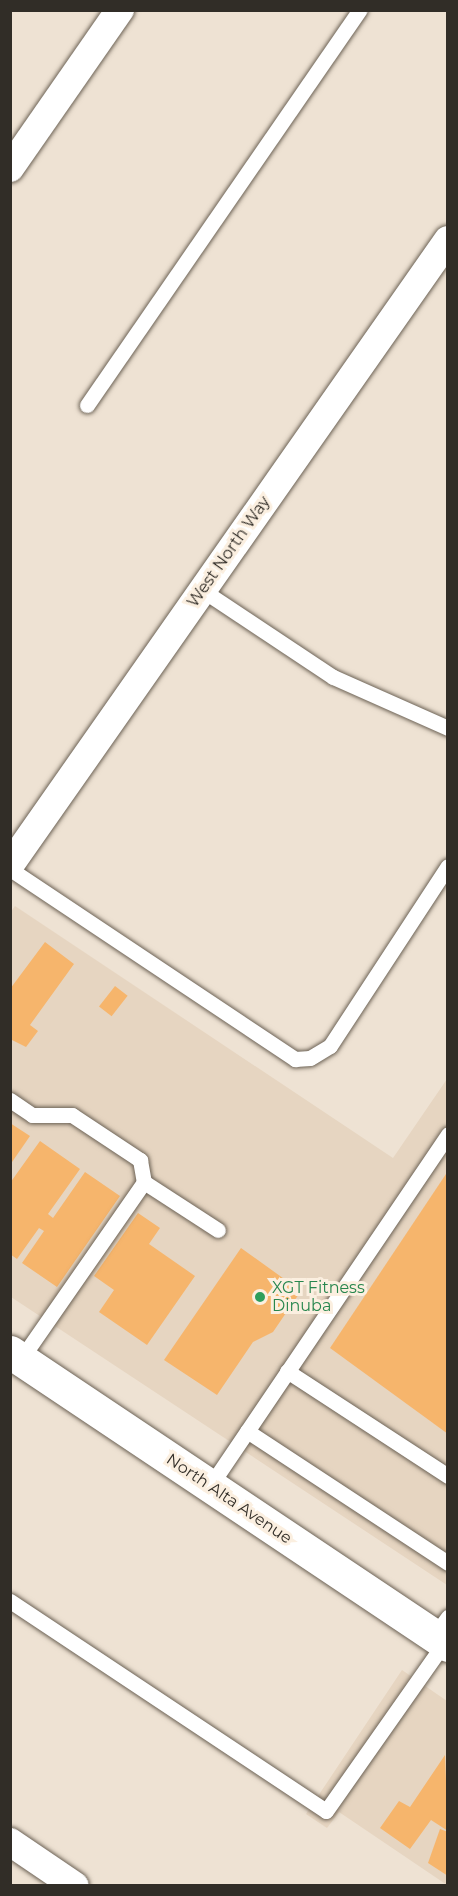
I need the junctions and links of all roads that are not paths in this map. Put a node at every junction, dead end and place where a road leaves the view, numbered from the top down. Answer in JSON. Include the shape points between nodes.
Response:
{"nodes":[{"id":1,"x":120,"y":10,"type":"edge"},
{"id":2,"x":360,"y":10,"type":"edge"},
{"id":3,"x":10,"y":168,"type":"edge"},
{"id":4,"x":447,"y":240,"type":"edge"},
{"id":5,"x":87,"y":405,"type":"dead end"},
{"id":6,"x":202,"y":590,"type":"junction"},
{"id":7,"x":447,"y":728,"type":"edge"},
{"id":8,"x":10,"y":864,"type":"edge"},
{"id":9,"x":447,"y":866,"type":"edge"},
{"id":10,"x":10,"y":869,"type":"edge"},
{"id":11,"x":10,"y":1100,"type":"edge"},
{"id":12,"x":447,"y":1134,"type":"edge"},
{"id":13,"x":144,"y":1182,"type":"junction"},
{"id":14,"x":218,"y":1230,"type":"dead end"},
{"id":15,"x":16,"y":1356,"type":"edge"},
{"id":16,"x":287,"y":1371,"type":"junction"},
{"id":17,"x":247,"y":1431,"type":"junction"},
{"id":18,"x":447,"y":1476,"type":"edge"},
{"id":19,"x":210,"y":1485,"type":"junction"},
{"id":20,"x":447,"y":1563,"type":"edge"},
{"id":21,"x":10,"y":1601,"type":"edge"},
{"id":22,"x":443,"y":1635,"type":"edge"},
{"id":23,"x":10,"y":1842,"type":"edge"},
{"id":24,"x":75,"y":1886,"type":"edge"}],
"edges":[{"from":1,"to":3,"type":"street"},
{"from":2,"to":5,"type":"lane"},
{"from":4,"to":6,"type":"street","name":"West North Way"},
{"from":6,"to":7,"type":"lane","via":[[333,677]]},
{"from":6,"to":8,"type":"street","name":"West North Way"},
{"from":9,"to":10,"type":"lane","via":[[330,1046],[310,1058],[295,1059]]},
{"from":11,"to":13,"type":"lane","via":[[32,1115],[72,1115],[140,1160]]},
{"from":12,"to":16,"type":"lane"},
{"from":13,"to":14,"type":"lane"},
{"from":13,"to":15,"type":"lane"},
{"from":15,"to":19,"type":"main road","name":"North Alta Avenue"},
{"from":16,"to":17,"type":"lane"},
{"from":16,"to":18,"type":"lane"},
{"from":17,"to":19,"type":"lane"},
{"from":17,"to":20,"type":"lane"},
{"from":19,"to":22,"type":"main road","name":"North Alta Avenue"},
{"from":21,"to":22,"type":"lane","via":[[326,1811]]},
{"from":23,"to":24,"type":"street"}]}
